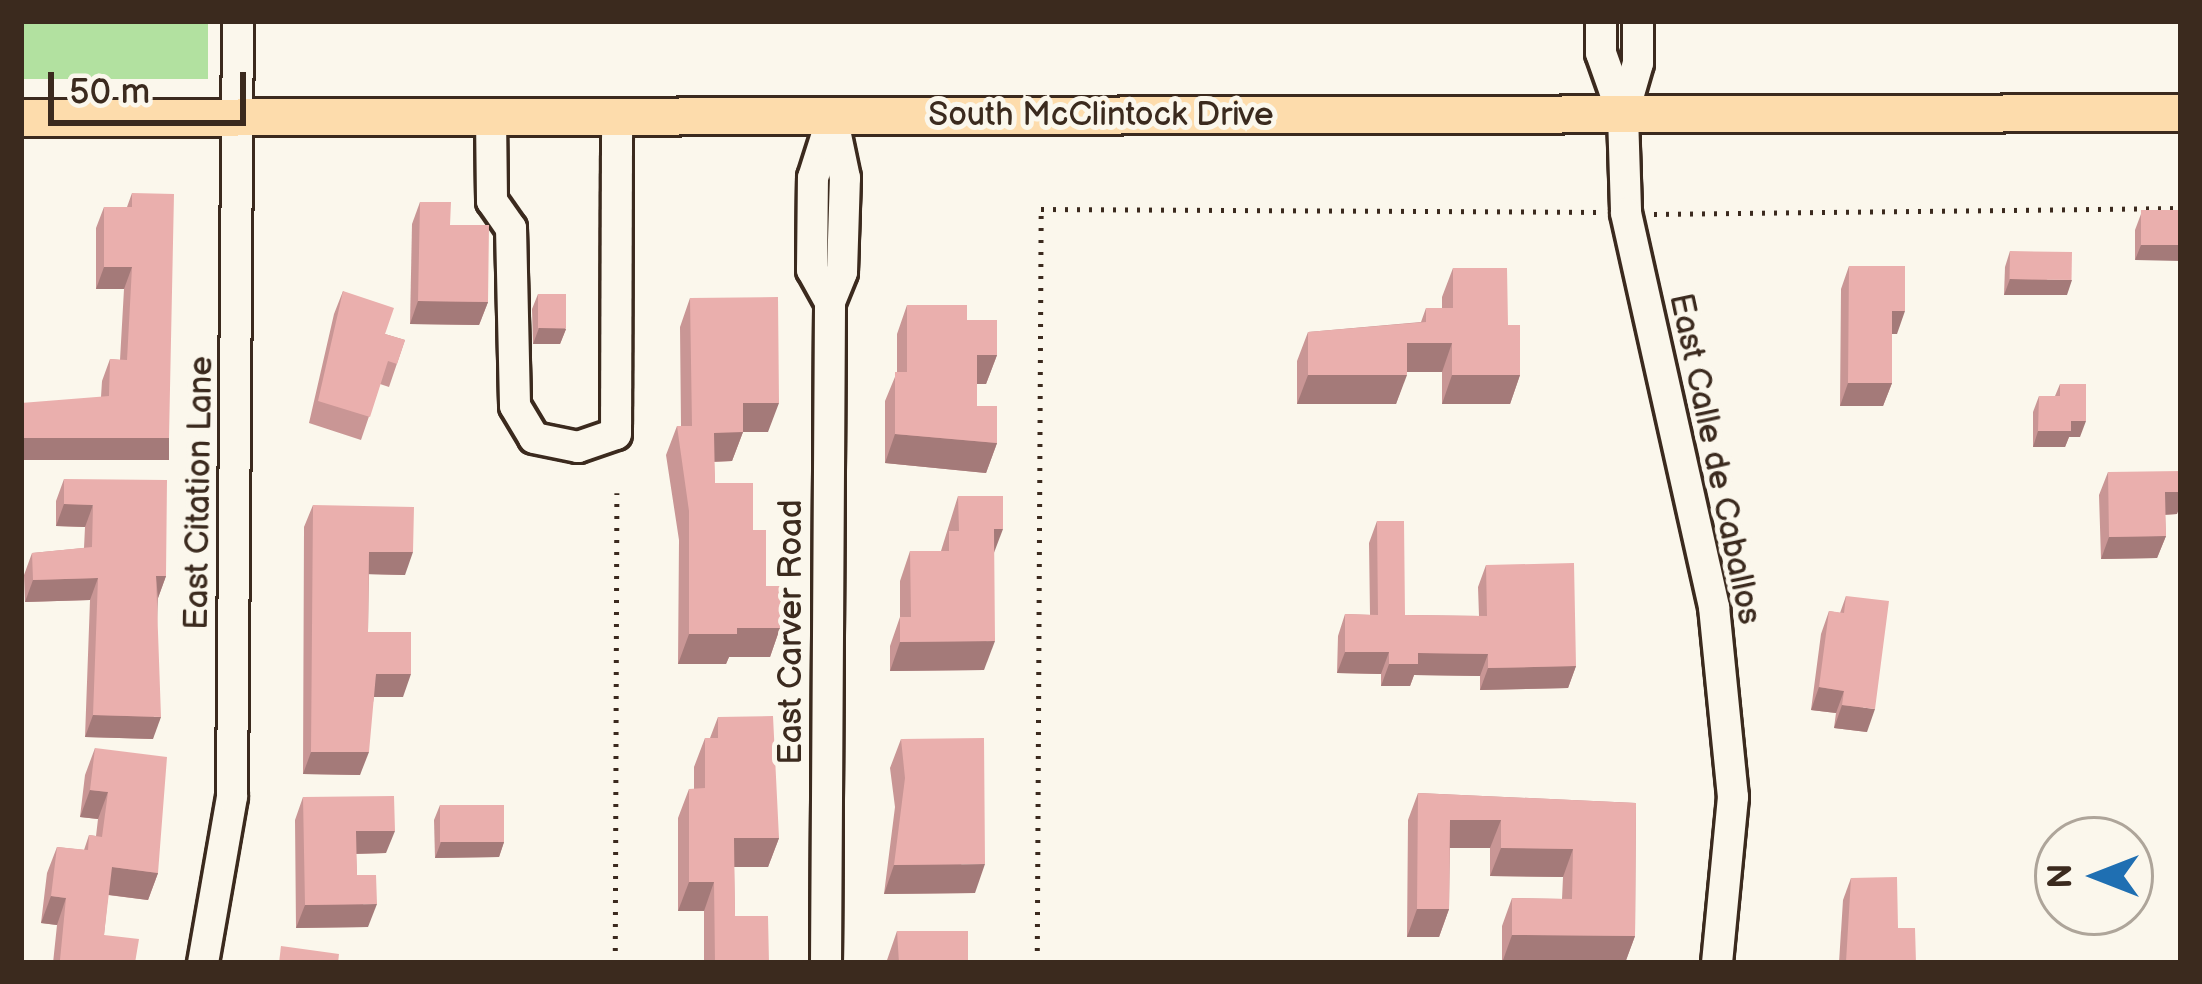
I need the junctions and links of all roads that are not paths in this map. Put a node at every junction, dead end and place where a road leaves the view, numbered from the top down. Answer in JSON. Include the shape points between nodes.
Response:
{"nodes":[{"id":1,"x":238,"y":21,"type":"edge"},
{"id":2,"x":1601,"y":21,"type":"edge"},
{"id":3,"x":1638,"y":21,"type":"edge"},
{"id":4,"x":2181,"y":113,"type":"edge"},
{"id":5,"x":1624,"y":115,"type":"junction"},
{"id":6,"x":617,"y":116,"type":"junction"},
{"id":7,"x":832,"y":116,"type":"junction"},
{"id":8,"x":239,"y":117,"type":"junction"},
{"id":9,"x":491,"y":117,"type":"junction"},
{"id":10,"x":21,"y":118,"type":"edge"},
{"id":11,"x":203,"y":963,"type":"edge"},
{"id":12,"x":826,"y":963,"type":"edge"},
{"id":13,"x":1717,"y":963,"type":"edge"}],
"edges":[{"from":1,"to":8,"type":"street","name":"East Citation Lane"},
{"from":2,"to":5,"type":"street","via":[[1601,53]]},
{"from":3,"to":5,"type":"street","via":[[1638,63]]},
{"from":4,"to":5,"type":"main road","name":"South McClintock Drive"},
{"from":5,"to":7,"type":"main road","name":"South McClintock Drive"},
{"from":5,"to":13,"type":"street","name":"East Calle de Caballos","via":[[1626,213],[1714,607],[1733,797]]},
{"from":6,"to":7,"type":"main road","name":"South McClintock Drive"},
{"from":6,"to":9,"type":"main road","name":"South McClintock Drive"},
{"from":6,"to":9,"type":"street","via":[[616,434],[578,447],[533,438],[514,406],[511,228],[492,201]]},
{"from":7,"to":12,"type":"street","name":"East Carver Road","via":[[813,178],[812,270],[830,302]]},
{"from":8,"to":9,"type":"main road","name":"South McClintock Drive"},
{"from":8,"to":10,"type":"main road","name":"South McClintock Drive"},
{"from":8,"to":11,"type":"street","name":"East Citation Lane","via":[[232,797]]}]}
